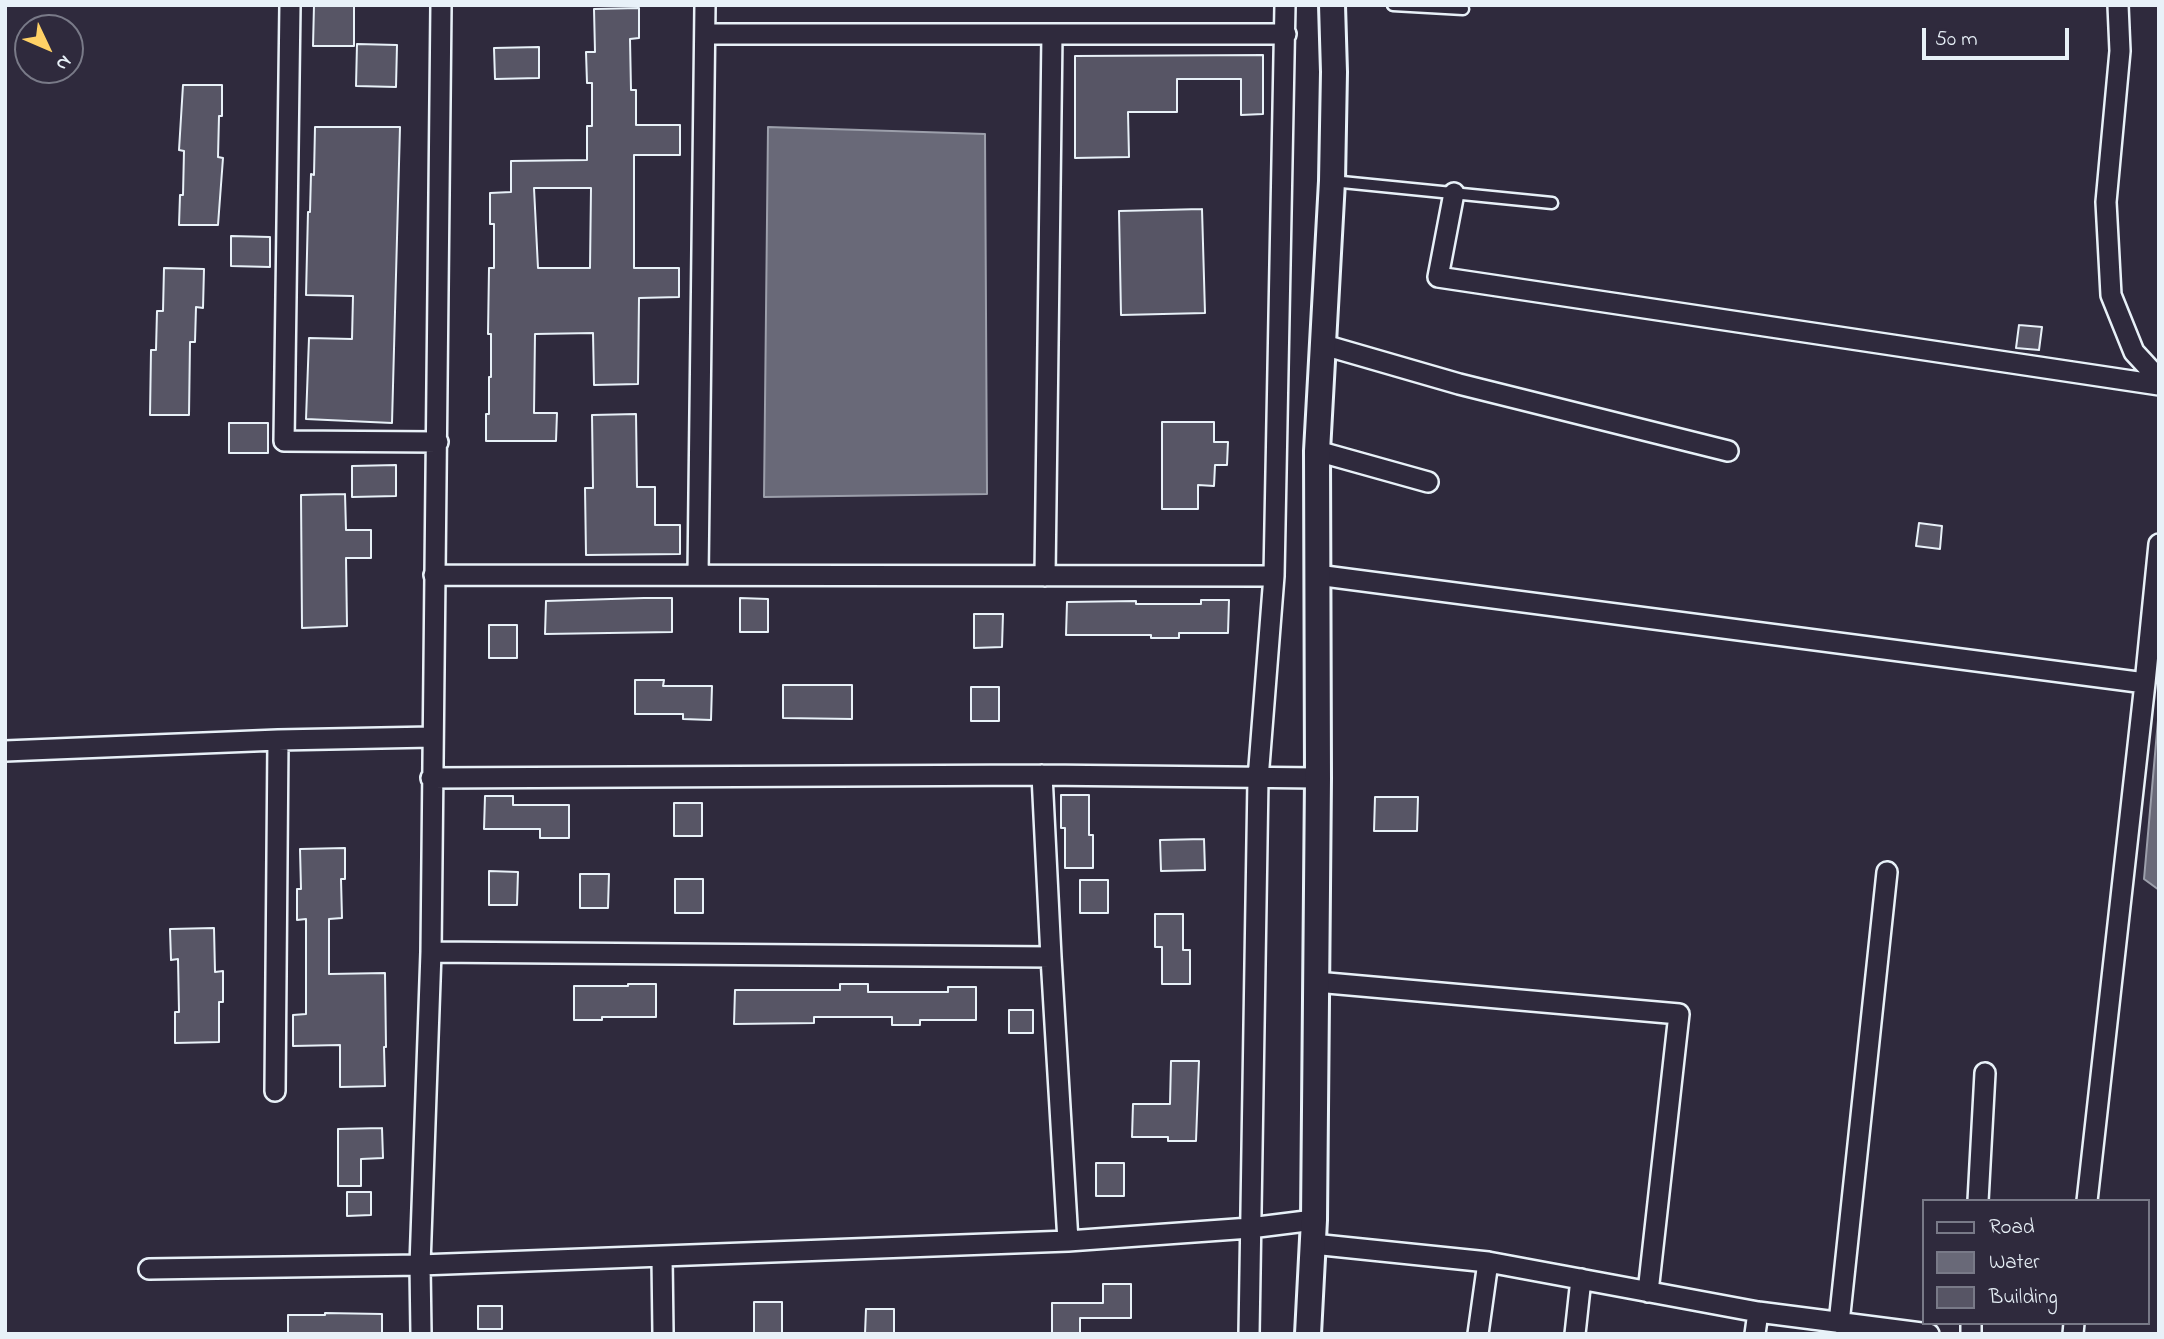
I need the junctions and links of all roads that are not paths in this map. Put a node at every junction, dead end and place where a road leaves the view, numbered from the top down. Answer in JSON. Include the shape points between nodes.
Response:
{"nodes":[{"id":1,"x":290,"y":5,"type":"edge"},
{"id":2,"x":441,"y":5,"type":"edge"},
{"id":3,"x":705,"y":5,"type":"edge"},
{"id":4,"x":1285,"y":5,"type":"edge"},
{"id":5,"x":1332,"y":5,"type":"edge"},
{"id":6,"x":1393,"y":5,"type":"edge"},
{"id":7,"x":2118,"y":5,"type":"edge"},
{"id":8,"x":1463,"y":9,"type":"dead end"},
{"id":9,"x":705,"y":34,"type":"junction"},
{"id":10,"x":1052,"y":34,"type":"junction"},
{"id":11,"x":1286,"y":34,"type":"junction"},
{"id":12,"x":1332,"y":181,"type":"junction"},
{"id":13,"x":1454,"y":193,"type":"junction"},
{"id":14,"x":1552,"y":203,"type":"dead end"},
{"id":15,"x":1324,"y":345,"type":"junction"},
{"id":16,"x":2159,"y":379,"type":"edge"},
{"id":17,"x":2159,"y":385,"type":"edge"},
{"id":18,"x":438,"y":442,"type":"junction"},
{"id":19,"x":1317,"y":451,"type":"junction"},
{"id":20,"x":1728,"y":451,"type":"dead end"},
{"id":21,"x":1428,"y":482,"type":"dead end"},
{"id":22,"x":2159,"y":544,"type":"edge"},
{"id":23,"x":433,"y":575,"type":"junction"},
{"id":24,"x":698,"y":575,"type":"junction"},
{"id":25,"x":1317,"y":575,"type":"junction"},
{"id":26,"x":1045,"y":576,"type":"junction"},
{"id":27,"x":1274,"y":576,"type":"junction"},
{"id":28,"x":2146,"y":683,"type":"junction"},
{"id":29,"x":432,"y":737,"type":"junction"},
{"id":30,"x":278,"y":740,"type":"junction"},
{"id":31,"x":5,"y":751,"type":"edge"},
{"id":32,"x":1042,"y":775,"type":"junction"},
{"id":33,"x":431,"y":778,"type":"junction"},
{"id":34,"x":1318,"y":778,"type":"junction"},
{"id":35,"x":1258,"y":779,"type":"junction"},
{"id":36,"x":1887,"y":872,"type":"dead end"},
{"id":37,"x":431,"y":951,"type":"junction"},
{"id":38,"x":1051,"y":957,"type":"junction"},
{"id":39,"x":1316,"y":982,"type":"junction"},
{"id":40,"x":1985,"y":1073,"type":"dead end"},
{"id":41,"x":275,"y":1091,"type":"dead end"},
{"id":42,"x":1978,"y":1199,"type":"edge"},
{"id":43,"x":2088,"y":1199,"type":"edge"},
{"id":44,"x":1250,"y":1228,"type":"junction"},
{"id":45,"x":1313,"y":1232,"type":"junction"},
{"id":46,"x":1068,"y":1241,"type":"junction"},
{"id":47,"x":662,"y":1257,"type":"junction"},
{"id":48,"x":1488,"y":1262,"type":"junction"},
{"id":49,"x":420,"y":1265,"type":"junction"},
{"id":50,"x":149,"y":1269,"type":"dead end"},
{"id":51,"x":1581,"y":1279,"type":"junction"},
{"id":52,"x":1648,"y":1292,"type":"junction"},
{"id":53,"x":1758,"y":1312,"type":"junction"},
{"id":54,"x":1839,"y":1323,"type":"junction"},
{"id":55,"x":421,"y":1334,"type":"edge"},
{"id":56,"x":663,"y":1334,"type":"edge"},
{"id":57,"x":1249,"y":1334,"type":"edge"},
{"id":58,"x":1308,"y":1334,"type":"edge"},
{"id":59,"x":1478,"y":1334,"type":"edge"},
{"id":60,"x":1575,"y":1334,"type":"edge"},
{"id":61,"x":1755,"y":1334,"type":"edge"},
{"id":62,"x":1929,"y":1334,"type":"edge"}],
"edges":[{"from":1,"to":18,"type":"street","via":[[285,442]]},
{"from":2,"to":18,"type":"street"},
{"from":3,"to":9,"type":"street"},
{"from":4,"to":11,"type":"street"},
{"from":5,"to":12,"type":"street"},
{"from":6,"to":8,"type":"lane"},
{"from":7,"to":16,"type":"street","via":[[2120,51],[2106,202],[2111,295],[2134,352]]},
{"from":9,"to":10,"type":"street"},
{"from":9,"to":24,"type":"street"},
{"from":10,"to":11,"type":"street"},
{"from":10,"to":26,"type":"street"},
{"from":11,"to":27,"type":"street"},
{"from":12,"to":13,"type":"lane"},
{"from":12,"to":15,"type":"street"},
{"from":13,"to":14,"type":"lane"},
{"from":13,"to":17,"type":"street","via":[[1437,277]]},
{"from":15,"to":19,"type":"street"},
{"from":15,"to":20,"type":"street"},
{"from":18,"to":23,"type":"street"},
{"from":19,"to":21,"type":"street"},
{"from":19,"to":25,"type":"street"},
{"from":22,"to":28,"type":"street"},
{"from":23,"to":24,"type":"street"},
{"from":23,"to":29,"type":"street"},
{"from":24,"to":26,"type":"street"},
{"from":25,"to":28,"type":"street"},
{"from":25,"to":34,"type":"street"},
{"from":26,"to":27,"type":"street"},
{"from":27,"to":35,"type":"street"},
{"from":28,"to":43,"type":"street"},
{"from":29,"to":30,"type":"street"},
{"from":29,"to":33,"type":"street"},
{"from":30,"to":31,"type":"street"},
{"from":30,"to":41,"type":"street"},
{"from":32,"to":33,"type":"street"},
{"from":32,"to":35,"type":"street"},
{"from":32,"to":38,"type":"street"},
{"from":33,"to":37,"type":"street"},
{"from":34,"to":35,"type":"street"},
{"from":34,"to":39,"type":"street"},
{"from":35,"to":44,"type":"street"},
{"from":36,"to":54,"type":"street"},
{"from":37,"to":38,"type":"street"},
{"from":37,"to":49,"type":"street"},
{"from":38,"to":46,"type":"street"},
{"from":39,"to":45,"type":"street"},
{"from":39,"to":52,"type":"street","via":[[1679,1014]]},
{"from":40,"to":42,"type":"street"},
{"from":44,"to":45,"type":"street"},
{"from":44,"to":46,"type":"street"},
{"from":44,"to":57,"type":"street"},
{"from":45,"to":48,"type":"street"},
{"from":45,"to":58,"type":"street"},
{"from":46,"to":47,"type":"street"},
{"from":47,"to":49,"type":"street"},
{"from":47,"to":56,"type":"street"},
{"from":48,"to":51,"type":"street"},
{"from":48,"to":59,"type":"street"},
{"from":49,"to":50,"type":"street"},
{"from":49,"to":55,"type":"street"},
{"from":51,"to":52,"type":"street"},
{"from":51,"to":60,"type":"street"},
{"from":52,"to":53,"type":"street"},
{"from":53,"to":54,"type":"street"},
{"from":53,"to":61,"type":"street"},
{"from":54,"to":62,"type":"street"}]}
